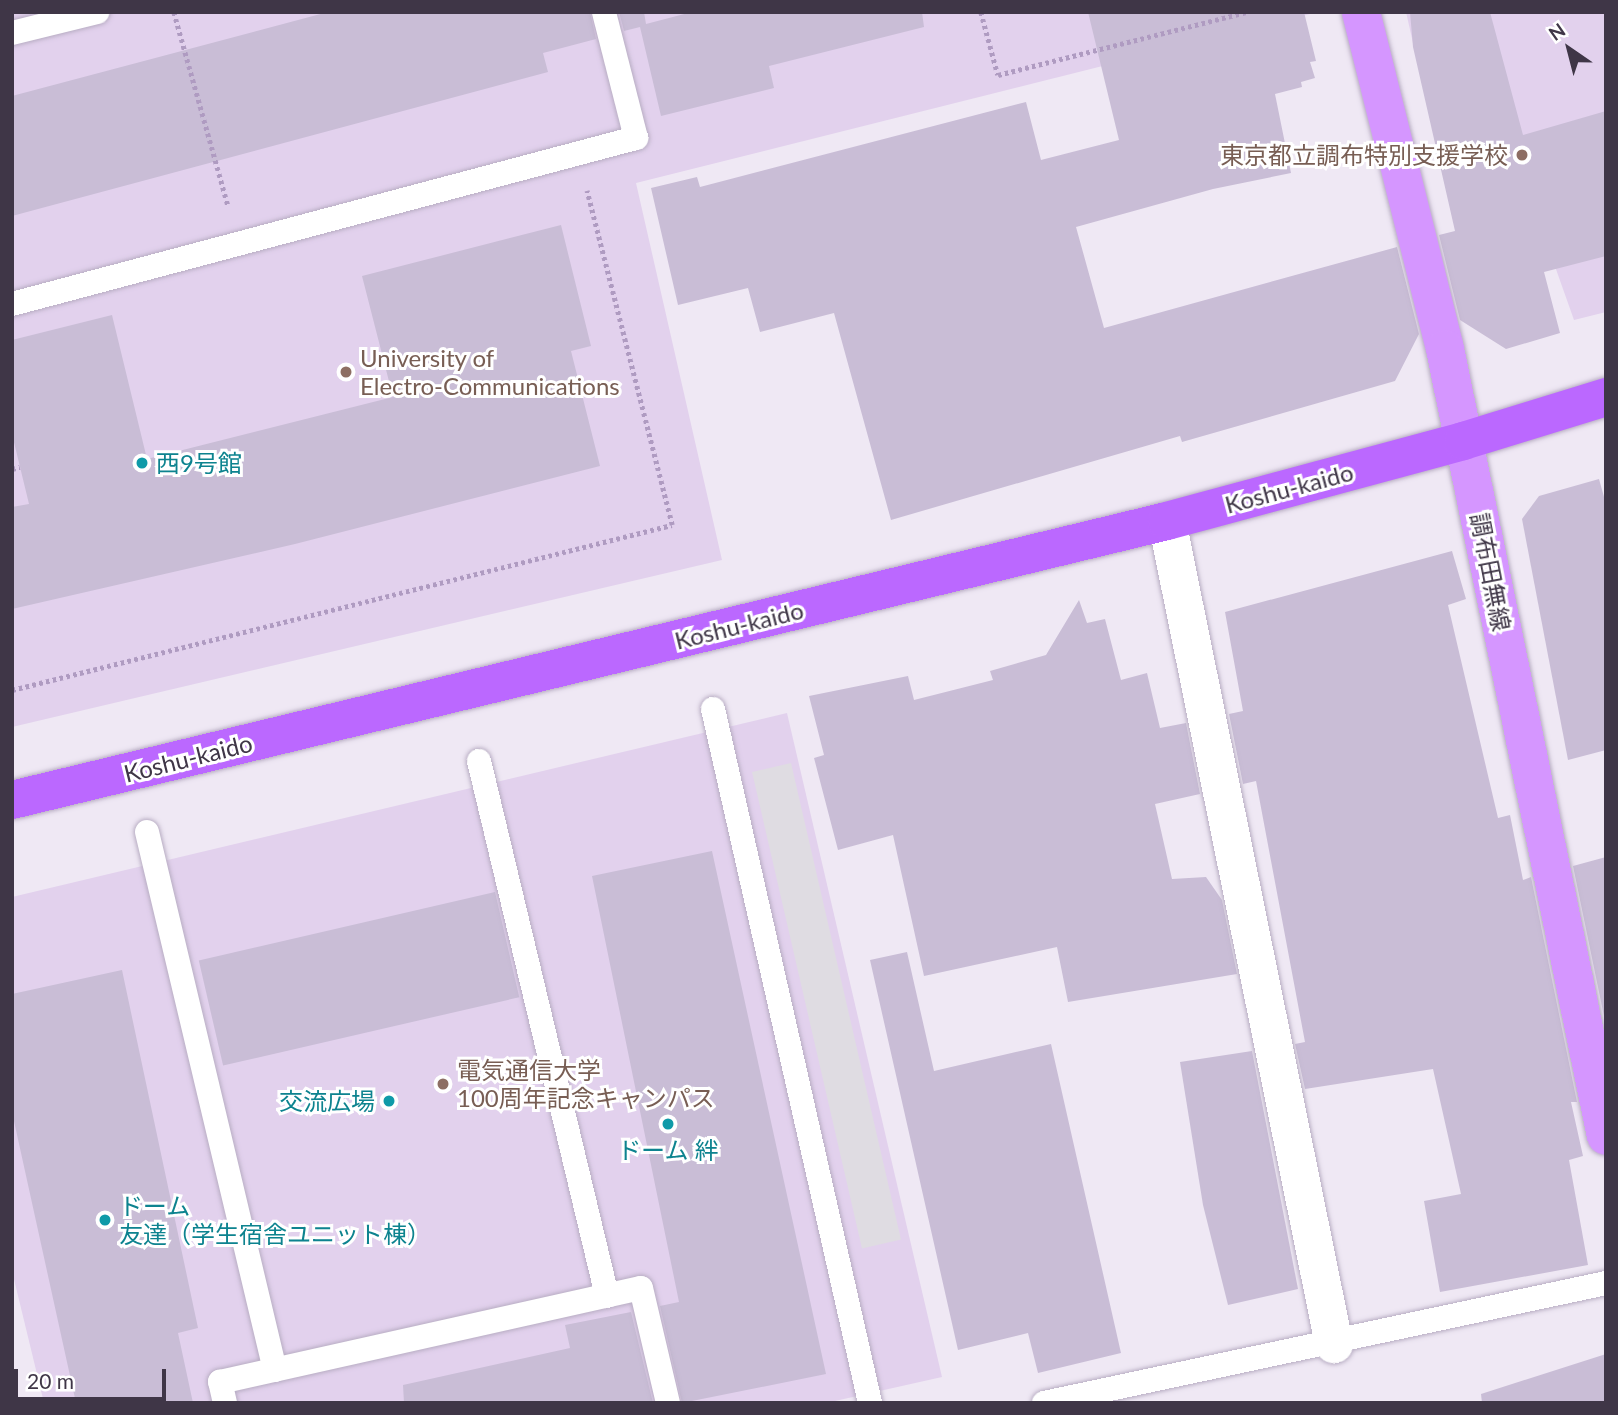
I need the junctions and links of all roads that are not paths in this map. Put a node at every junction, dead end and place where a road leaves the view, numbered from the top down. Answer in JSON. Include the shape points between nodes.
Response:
{"nodes":[{"id":1,"x":97,"y":12,"type":"edge"},
{"id":2,"x":604,"y":12,"type":"edge"},
{"id":3,"x":1362,"y":12,"type":"edge"},
{"id":4,"x":12,"y":33,"type":"edge"},
{"id":5,"x":12,"y":304,"type":"edge"},
{"id":6,"x":1606,"y":397,"type":"edge"},
{"id":7,"x":1463,"y":441,"type":"junction"},
{"id":8,"x":1167,"y":521,"type":"junction"},
{"id":9,"x":713,"y":709,"type":"dead end"},
{"id":10,"x":479,"y":761,"type":"dead end"},
{"id":11,"x":12,"y":800,"type":"edge"},
{"id":12,"x":147,"y":832,"type":"dead end"},
{"id":13,"x":1606,"y":1136,"type":"edge"},
{"id":14,"x":1606,"y":1283,"type":"edge"},
{"id":15,"x":607,"y":1296,"type":"junction"},
{"id":16,"x":1334,"y":1344,"type":"junction"},
{"id":17,"x":275,"y":1370,"type":"junction"},
{"id":18,"x":225,"y":1403,"type":"edge"},
{"id":19,"x":668,"y":1403,"type":"edge"},
{"id":20,"x":870,"y":1403,"type":"edge"},
{"id":21,"x":1044,"y":1403,"type":"edge"}],
"edges":[{"from":1,"to":4,"type":"lane"},
{"from":2,"to":5,"type":"lane","via":[[636,138]]},
{"from":3,"to":7,"type":"main road","name":"調布田無線","via":[[1445,349]]},
{"from":6,"to":7,"type":"highway","name":"Koshu-kaido"},
{"from":7,"to":8,"type":"highway","name":"Koshu-kaido"},
{"from":7,"to":13,"type":"main road","name":"調布田無線"},
{"from":8,"to":11,"type":"highway","name":"Koshu-kaido"},
{"from":8,"to":16,"type":"street"},
{"from":9,"to":20,"type":"lane"},
{"from":10,"to":15,"type":"lane"},
{"from":12,"to":17,"type":"lane"},
{"from":14,"to":16,"type":"lane"},
{"from":15,"to":17,"type":"lane"},
{"from":15,"to":19,"type":"lane","via":[[641,1288]]},
{"from":16,"to":21,"type":"lane"},
{"from":17,"to":18,"type":"lane","via":[[220,1382]]}]}
